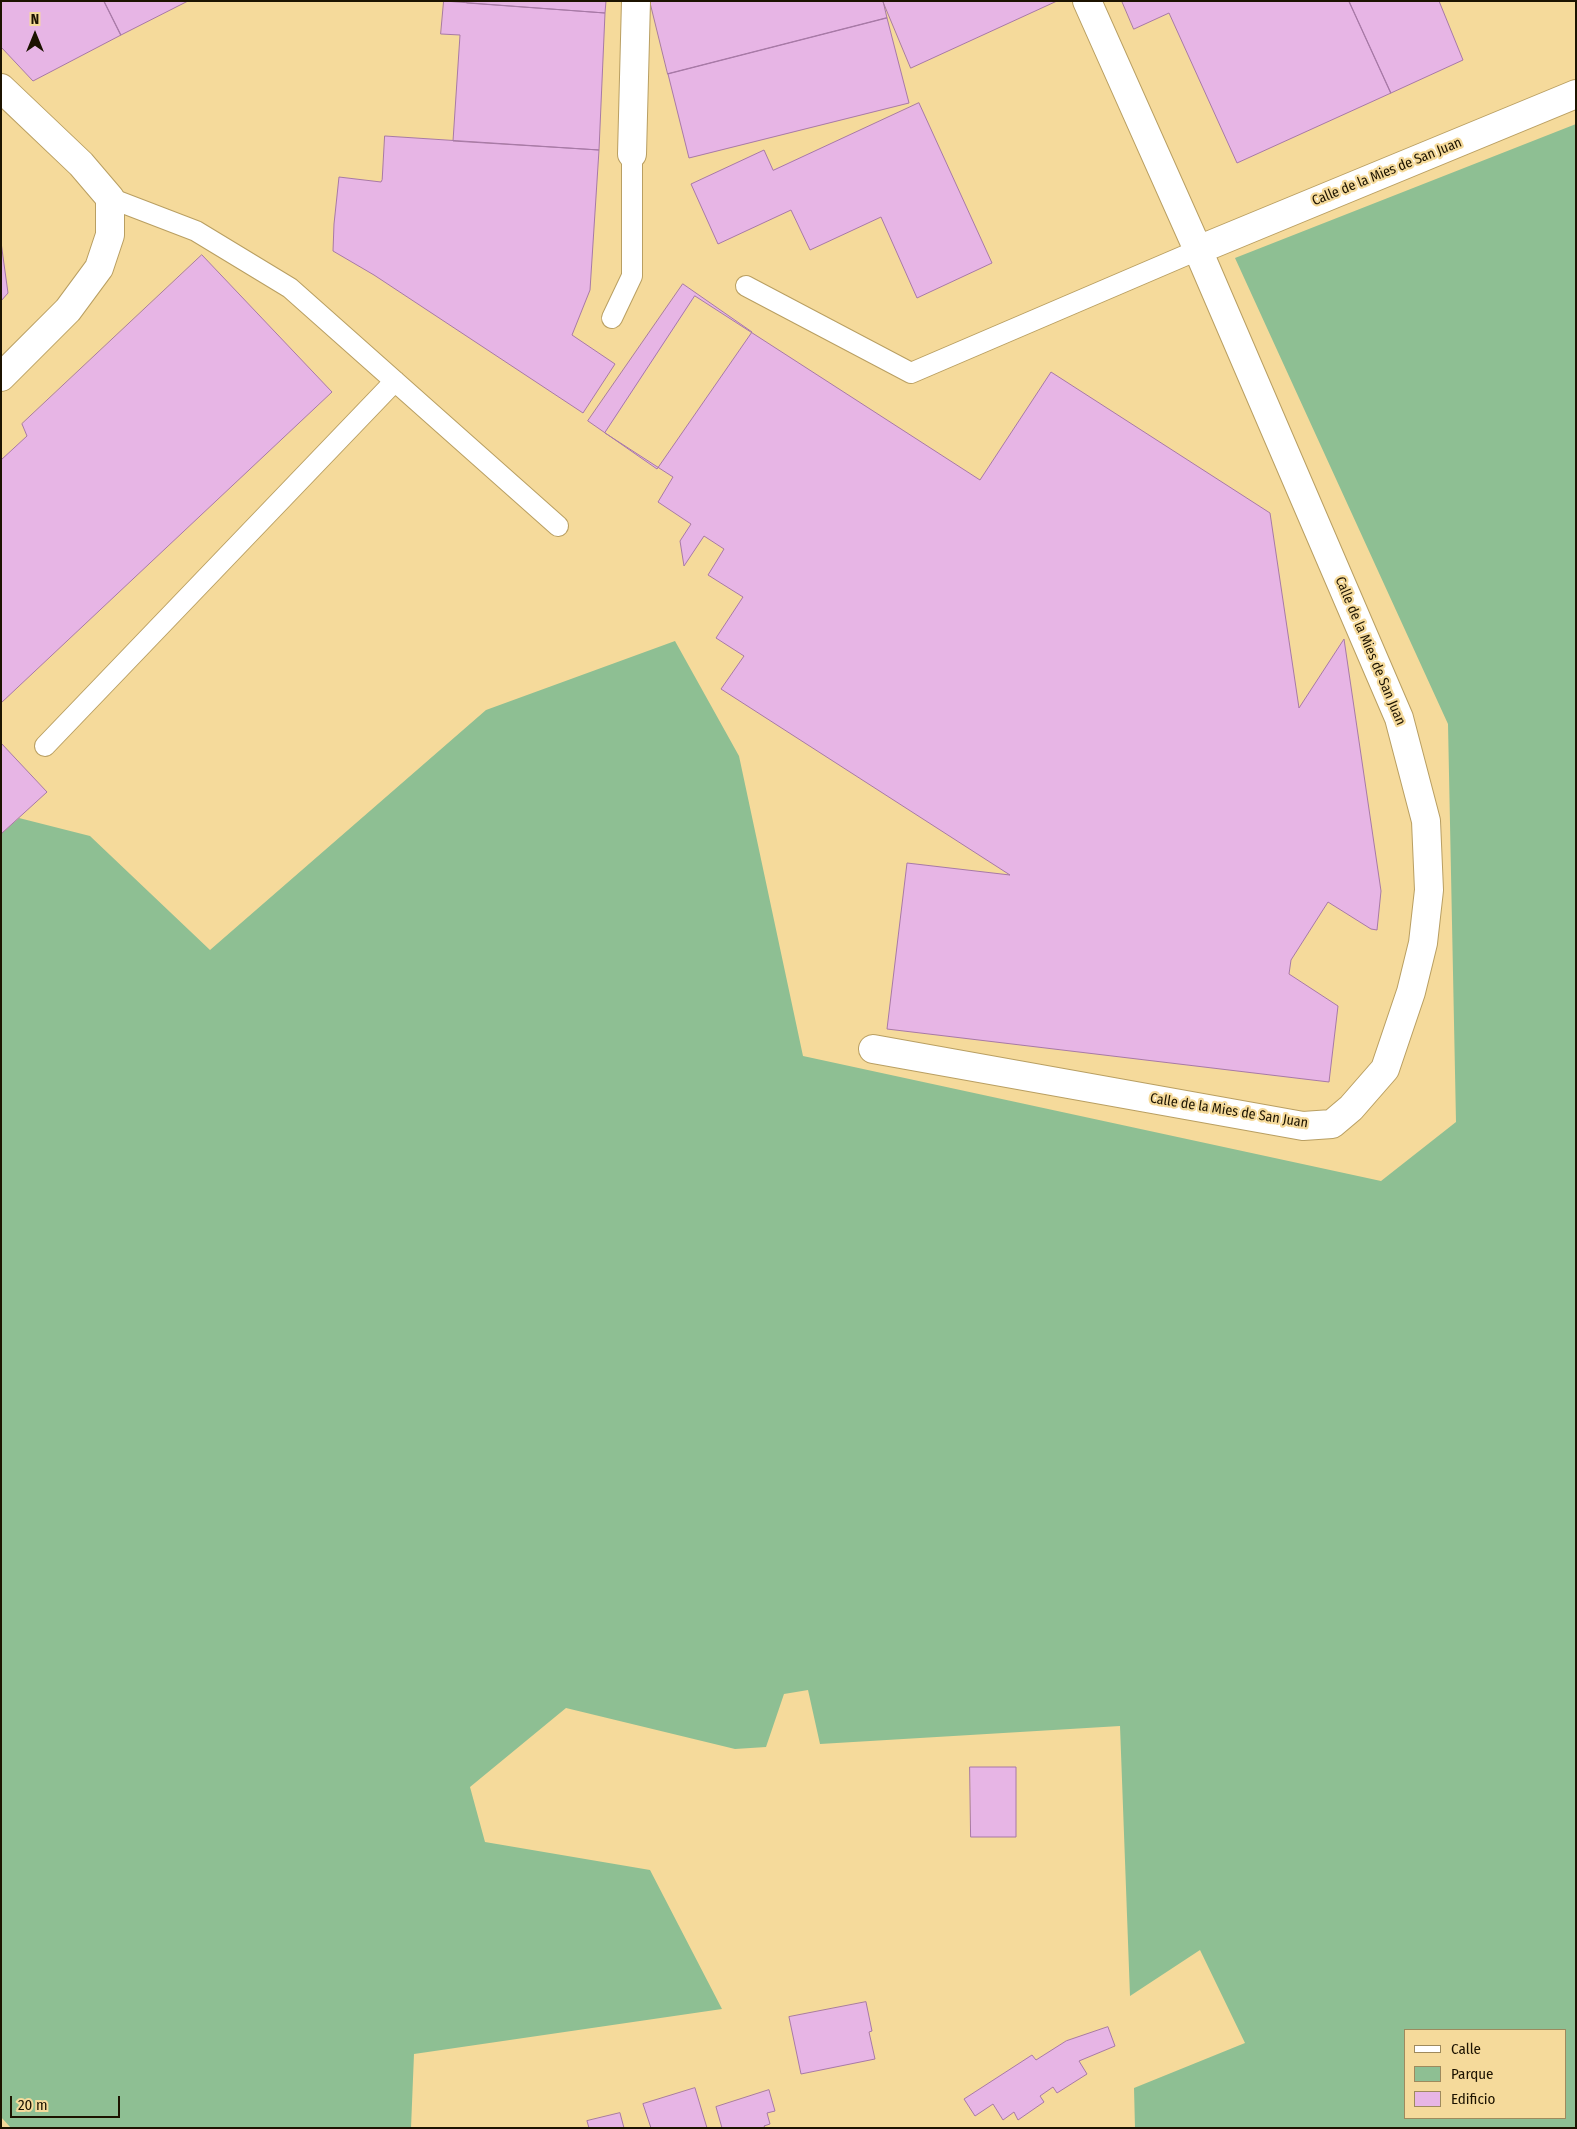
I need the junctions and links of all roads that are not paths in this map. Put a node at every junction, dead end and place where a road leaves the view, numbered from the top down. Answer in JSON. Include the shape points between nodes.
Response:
{"nodes":[{"id":1,"x":636,"y":1,"type":"edge"},
{"id":2,"x":1087,"y":1,"type":"edge"},
{"id":3,"x":1,"y":88,"type":"edge"},
{"id":4,"x":1576,"y":94,"type":"edge"},
{"id":5,"x":632,"y":154,"type":"joint"},
{"id":6,"x":110,"y":198,"type":"junction"},
{"id":7,"x":1198,"y":250,"type":"junction"},
{"id":8,"x":746,"y":286,"type":"dead end"},
{"id":9,"x":612,"y":318,"type":"dead end"},
{"id":10,"x":1,"y":377,"type":"edge"},
{"id":11,"x":395,"y":381,"type":"junction"},
{"id":12,"x":558,"y":526,"type":"dead end"},
{"id":13,"x":44,"y":746,"type":"dead end"},
{"id":14,"x":873,"y":1049,"type":"dead end"}],
"edges":[{"from":1,"to":5,"type":"street"},
{"from":2,"to":7,"type":"street","name":"Calle de la Mies de San Juan"},
{"from":3,"to":6,"type":"street","via":[[81,164]]},
{"from":4,"to":7,"type":"street","name":"Calle de la Mies de San Juan"},
{"from":5,"to":9,"type":"lane","via":[[632,276]]},
{"from":6,"to":10,"type":"street","via":[[110,235],[99,268],[68,310]]},
{"from":6,"to":11,"type":"lane","via":[[196,231],[290,288]]},
{"from":7,"to":8,"type":"lane","via":[[911,373]]},
{"from":7,"to":14,"type":"street","name":"Calle de la Mies de San Juan","via":[[1399,718],[1426,821],[1429,890],[1423,943],[1386,1068],[1351,1108],[1332,1124],[1303,1126]]},
{"from":11,"to":12,"type":"lane"},
{"from":11,"to":13,"type":"lane"}]}
